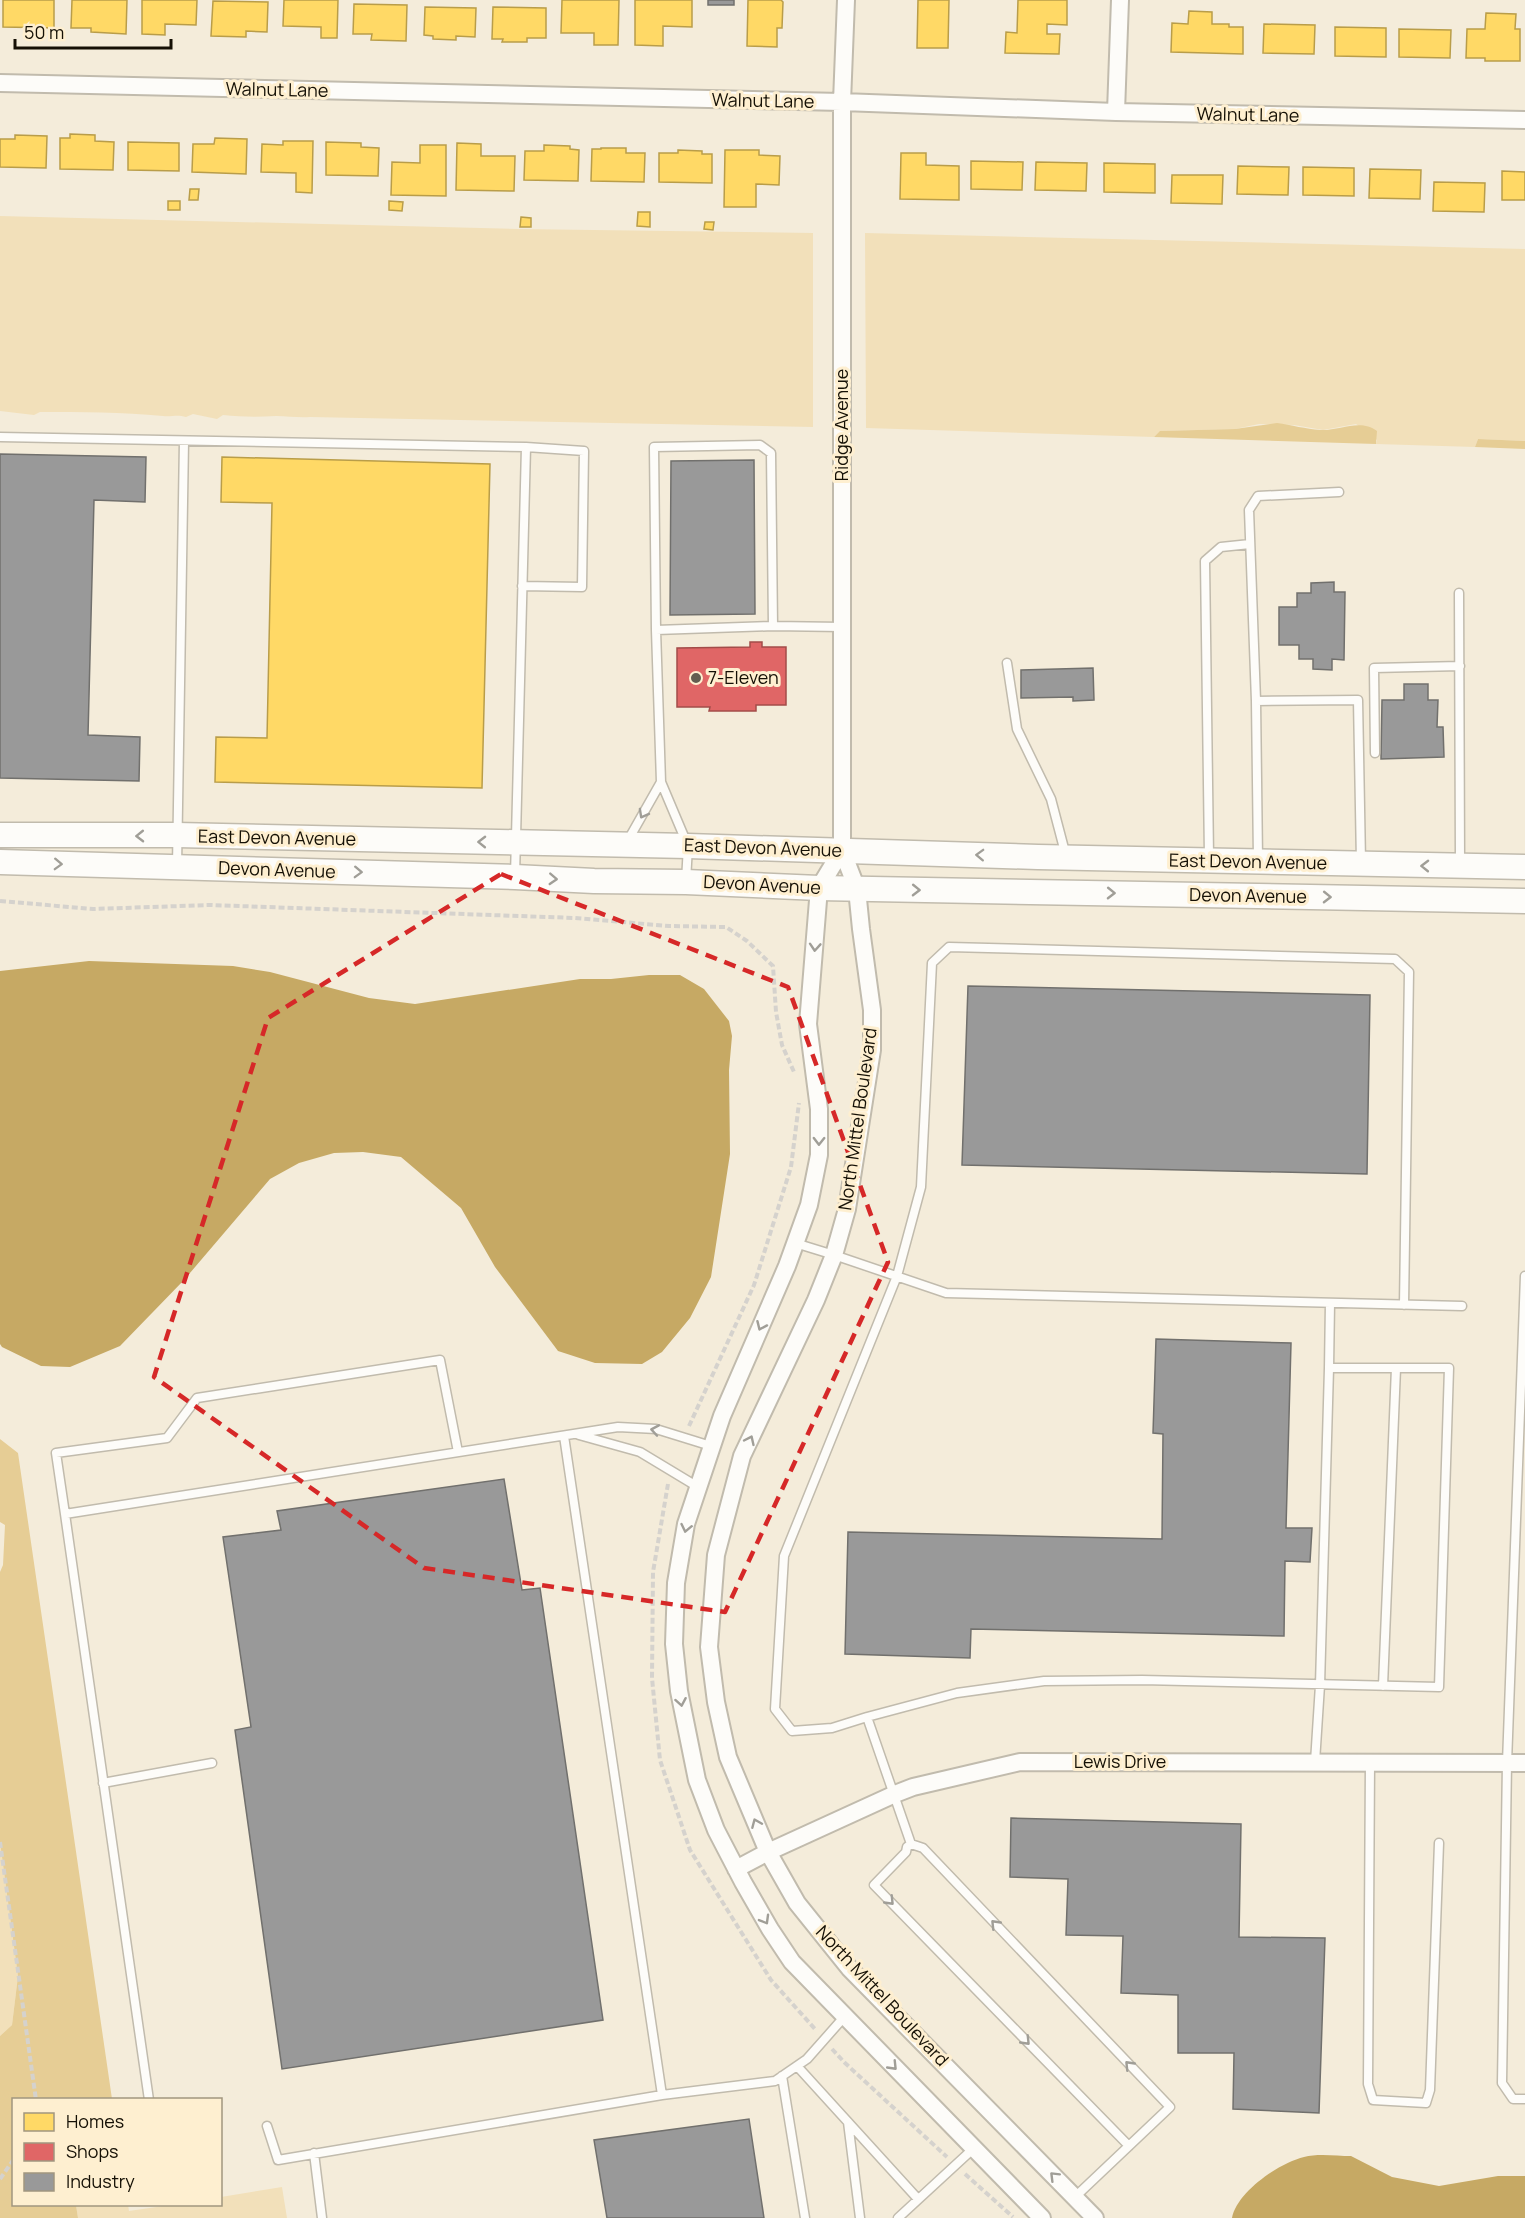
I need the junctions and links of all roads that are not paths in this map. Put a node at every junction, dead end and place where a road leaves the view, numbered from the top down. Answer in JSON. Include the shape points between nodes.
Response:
{"nodes":[{"id":1,"x":846,"y":0,"type":"edge"},
{"id":2,"x":1120,"y":0,"type":"edge"},
{"id":3,"x":0,"y":83,"type":"edge"},
{"id":4,"x":842,"y":102,"type":"junction"},
{"id":5,"x":1116,"y":112,"type":"junction"},
{"id":6,"x":1525,"y":120,"type":"edge"},
{"id":7,"x":0,"y":437,"type":"edge"},
{"id":8,"x":184,"y":441,"type":"junction"},
{"id":9,"x":526,"y":447,"type":"junction"},
{"id":10,"x":1340,"y":492,"type":"dead end"},
{"id":11,"x":1250,"y":543,"type":"junction"},
{"id":12,"x":522,"y":586,"type":"junction"},
{"id":13,"x":1459,"y":593,"type":"dead end"},
{"id":14,"x":773,"y":626,"type":"junction"},
{"id":15,"x":842,"y":627,"type":"junction"},
{"id":16,"x":656,"y":630,"type":"junction"},
{"id":17,"x":1007,"y":663,"type":"dead end"},
{"id":18,"x":1460,"y":666,"type":"junction"},
{"id":19,"x":1256,"y":701,"type":"junction"},
{"id":20,"x":1375,"y":753,"type":"dead end"},
{"id":21,"x":661,"y":782,"type":"junction"},
{"id":22,"x":0,"y":835,"type":"edge"},
{"id":23,"x":177,"y":835,"type":"junction"},
{"id":24,"x":515,"y":843,"type":"junction"},
{"id":25,"x":625,"y":846,"type":"junction"},
{"id":26,"x":688,"y":846,"type":"junction"},
{"id":27,"x":842,"y":850,"type":"junction"},
{"id":28,"x":1067,"y":858,"type":"junction"},
{"id":29,"x":1209,"y":861,"type":"junction"},
{"id":30,"x":0,"y":862,"type":"edge"},
{"id":31,"x":1258,"y":862,"type":"junction"},
{"id":32,"x":1361,"y":864,"type":"junction"},
{"id":33,"x":177,"y":867,"type":"junction"},
{"id":34,"x":1460,"y":867,"type":"junction"},
{"id":35,"x":1525,"y":867,"type":"edge"},
{"id":36,"x":515,"y":877,"type":"junction"},
{"id":37,"x":686,"y":882,"type":"junction"},
{"id":38,"x":819,"y":888,"type":"junction"},
{"id":39,"x":857,"y":889,"type":"junction"},
{"id":40,"x":1525,"y":901,"type":"edge"},
{"id":41,"x":795,"y":1244,"type":"junction"},
{"id":42,"x":834,"y":1255,"type":"junction"},
{"id":43,"x":897,"y":1276,"type":"junction"},
{"id":44,"x":1525,"y":1276,"type":"edge"},
{"id":45,"x":1330,"y":1303,"type":"junction"},
{"id":46,"x":1404,"y":1305,"type":"junction"},
{"id":47,"x":1462,"y":1306,"type":"dead end"},
{"id":48,"x":1329,"y":1368,"type":"junction"},
{"id":49,"x":1396,"y":1368,"type":"junction"},
{"id":50,"x":575,"y":1434,"type":"junction"},
{"id":51,"x":564,"y":1436,"type":"junction"},
{"id":52,"x":711,"y":1446,"type":"junction"},
{"id":53,"x":458,"y":1452,"type":"junction"},
{"id":54,"x":698,"y":1487,"type":"junction"},
{"id":55,"x":65,"y":1514,"type":"junction"},
{"id":56,"x":1320,"y":1685,"type":"junction"},
{"id":57,"x":1383,"y":1686,"type":"junction"},
{"id":58,"x":867,"y":1717,"type":"junction"},
{"id":59,"x":1316,"y":1762,"type":"junction"},
{"id":60,"x":1370,"y":1762,"type":"junction"},
{"id":61,"x":1507,"y":1762,"type":"junction"},
{"id":62,"x":1525,"y":1762,"type":"edge"},
{"id":63,"x":213,"y":1763,"type":"dead end"},
{"id":64,"x":104,"y":1783,"type":"junction"},
{"id":65,"x":895,"y":1794,"type":"junction"},
{"id":66,"x":1439,"y":1843,"type":"dead end"},
{"id":67,"x":911,"y":1844,"type":"junction"},
{"id":68,"x":768,"y":1852,"type":"junction"},
{"id":69,"x":736,"y":1869,"type":"junction"},
{"id":70,"x":845,"y":2016,"type":"junction"},
{"id":71,"x":797,"y":2066,"type":"junction"},
{"id":72,"x":782,"y":2076,"type":"junction"},
{"id":73,"x":662,"y":2095,"type":"junction"},
{"id":74,"x":149,"y":2098,"type":"edge"},
{"id":75,"x":1525,"y":2099,"type":"edge"},
{"id":76,"x":848,"y":2122,"type":"junction"},
{"id":77,"x":267,"y":2126,"type":"dead end"},
{"id":78,"x":1129,"y":2146,"type":"junction"},
{"id":79,"x":974,"y":2148,"type":"junction"},
{"id":80,"x":314,"y":2153,"type":"junction"},
{"id":81,"x":1075,"y":2197,"type":"junction"},
{"id":82,"x":918,"y":2199,"type":"junction"},
{"id":83,"x":322,"y":2218,"type":"edge"},
{"id":84,"x":805,"y":2218,"type":"edge"},
{"id":85,"x":860,"y":2218,"type":"edge"},
{"id":86,"x":898,"y":2218,"type":"edge"},
{"id":87,"x":1042,"y":2218,"type":"edge"},
{"id":88,"x":1095,"y":2218,"type":"edge"}],
"edges":[{"from":1,"to":4,"type":"street","name":"Ridge Avenue"},
{"from":2,"to":5,"type":"street"},
{"from":3,"to":4,"type":"street","name":"Walnut Lane"},
{"from":4,"to":5,"type":"street","name":"Walnut Lane"},
{"from":4,"to":15,"type":"street","name":"Ridge Avenue"},
{"from":5,"to":6,"type":"street","name":"Walnut Lane"},
{"from":7,"to":8,"type":"lane"},
{"from":8,"to":9,"type":"lane"},
{"from":8,"to":23,"type":"lane"},
{"from":9,"to":12,"type":"lane"},
{"from":9,"to":12,"type":"lane","via":[[584,451],[582,587]]},
{"from":10,"to":11,"type":"lane","via":[[1258,496],[1249,510]]},
{"from":11,"to":19,"type":"lane"},
{"from":11,"to":29,"type":"lane","via":[[1221,547],[1205,561]]},
{"from":12,"to":24,"type":"lane"},
{"from":13,"to":18,"type":"lane"},
{"from":14,"to":15,"type":"lane"},
{"from":14,"to":16,"type":"lane"},
{"from":14,"to":16,"type":"lane","via":[[771,453],[760,445],[654,447]]},
{"from":15,"to":27,"type":"street","name":"Ridge Avenue"},
{"from":16,"to":21,"type":"lane"},
{"from":17,"to":28,"type":"lane","via":[[1017,729],[1051,799]]},
{"from":18,"to":20,"type":"lane","via":[[1374,668]]},
{"from":18,"to":34,"type":"lane"},
{"from":19,"to":31,"type":"lane"},
{"from":19,"to":32,"type":"lane","via":[[1358,700]]},
{"from":21,"to":25,"type":"lane","one_way":true},
{"from":21,"to":26,"type":"lane"},
{"from":23,"to":22,"type":"main road","name":"East Devon Avenue","one_way":true},
{"from":24,"to":23,"type":"main road","name":"East Devon Avenue","one_way":true},
{"from":23,"to":33,"type":"lane"},
{"from":24,"to":25,"type":"main road","name":"East Devon Avenue"},
{"from":24,"to":36,"type":"lane"},
{"from":25,"to":26,"type":"main road","name":"East Devon Avenue"},
{"from":26,"to":27,"type":"main road","name":"East Devon Avenue"},
{"from":26,"to":37,"type":"lane"},
{"from":28,"to":27,"type":"main road","name":"East Devon Avenue","one_way":true},
{"from":27,"to":38,"type":"street","name":"North Mittel Boulevard"},
{"from":27,"to":39,"type":"street","name":"North Mittel Boulevard"},
{"from":28,"to":29,"type":"main road","name":"East Devon Avenue"},
{"from":29,"to":31,"type":"main road","name":"East Devon Avenue"},
{"from":30,"to":33,"type":"main road","name":"Devon Avenue","one_way":true},
{"from":31,"to":32,"type":"main road","name":"East Devon Avenue"},
{"from":34,"to":32,"type":"main road","name":"East Devon Avenue","one_way":true},
{"from":33,"to":36,"type":"main road","name":"Devon Avenue","one_way":true},
{"from":34,"to":35,"type":"main road","name":"East Devon Avenue"},
{"from":36,"to":37,"type":"main road","name":"Devon Avenue","one_way":true},
{"from":37,"to":38,"type":"main road","name":"Devon Avenue"},
{"from":38,"to":39,"type":"main road","name":"Devon Avenue"},
{"from":38,"to":41,"type":"street","name":"North Mittel Boulevard","one_way":true,"via":[[808,1024],[819,1109],[819,1155],[809,1205]]},
{"from":39,"to":40,"type":"main road","name":"Devon Avenue","one_way":true},
{"from":39,"to":42,"type":"street","name":"North Mittel Boulevard","via":[[872,1010],[872,1050],[847,1209]]},
{"from":41,"to":42,"type":"lane"},
{"from":41,"to":52,"type":"street","name":"North Mittel Boulevard","one_way":true},
{"from":42,"to":43,"type":"lane"},
{"from":68,"to":42,"type":"street","name":"North Mittel Boulevard","one_way":true,"via":[[728,1758],[716,1702],[709,1647],[716,1555],[742,1456]]},
{"from":43,"to":45,"type":"lane","via":[[946,1293]]},
{"from":43,"to":46,"type":"lane","via":[[921,1187],[932,963],[949,947],[1395,959],[1409,972]]},
{"from":43,"to":58,"type":"lane","via":[[784,1556],[775,1709],[792,1731],[832,1728]]},
{"from":44,"to":61,"type":"lane"},
{"from":45,"to":46,"type":"lane"},
{"from":45,"to":48,"type":"lane"},
{"from":46,"to":47,"type":"lane"},
{"from":48,"to":49,"type":"lane"},
{"from":48,"to":56,"type":"lane"},
{"from":49,"to":57,"type":"lane"},
{"from":49,"to":57,"type":"lane","via":[[1449,1368],[1439,1687]]},
{"from":50,"to":51,"type":"lane"},
{"from":52,"to":50,"type":"lane","one_way":true,"via":[[656,1429],[618,1427]]},
{"from":50,"to":54,"type":"lane","via":[[640,1452]]},
{"from":51,"to":53,"type":"lane"},
{"from":51,"to":73,"type":"lane"},
{"from":52,"to":54,"type":"street","name":"North Mittel Boulevard"},
{"from":53,"to":55,"type":"lane"},
{"from":53,"to":55,"type":"lane","via":[[440,1360],[384,1368],[197,1398],[166,1438],[56,1453]]},
{"from":54,"to":69,"type":"street","name":"North Mittel Boulevard","one_way":true,"via":[[686,1524],[676,1583],[674,1644],[686,1734],[697,1780]]},
{"from":55,"to":64,"type":"lane"},
{"from":56,"to":57,"type":"lane"},
{"from":56,"to":58,"type":"lane","via":[[1044,1681],[957,1693]]},
{"from":56,"to":59,"type":"lane"},
{"from":58,"to":65,"type":"lane"},
{"from":59,"to":60,"type":"street","name":"Lewis Drive"},
{"from":59,"to":65,"type":"street","name":"Lewis Drive","via":[[1020,1762]]},
{"from":60,"to":61,"type":"street","name":"Lewis Drive"},
{"from":60,"to":66,"type":"lane","via":[[1368,2084],[1373,2100],[1426,2103],[1430,2090]]},
{"from":61,"to":62,"type":"street","name":"Lewis Drive"},
{"from":61,"to":75,"type":"lane","via":[[1502,2083],[1514,2099]]},
{"from":63,"to":64,"type":"lane"},
{"from":64,"to":74,"type":"lane"},
{"from":65,"to":67,"type":"lane"},
{"from":65,"to":68,"type":"street","name":"Lewis Drive"},
{"from":67,"to":78,"type":"lane","one_way":true,"via":[[874,1885]]},
{"from":78,"to":67,"type":"lane","one_way":true,"via":[[1170,2107],[923,1848]]},
{"from":68,"to":69,"type":"street","name":"Lewis Drive"},
{"from":81,"to":68,"type":"street","name":"North Mittel Boulevard","one_way":true,"via":[[850,1969],[797,1903]]},
{"from":69,"to":70,"type":"street","name":"North Mittel Boulevard","one_way":true,"via":[[792,1962]]},
{"from":70,"to":71,"type":"lane"},
{"from":70,"to":79,"type":"street","name":"North Mittel Boulevard","one_way":true},
{"from":71,"to":72,"type":"lane"},
{"from":71,"to":76,"type":"lane"},
{"from":72,"to":73,"type":"lane","via":[[775,2081]]},
{"from":72,"to":84,"type":"lane"},
{"from":73,"to":80,"type":"lane"},
{"from":76,"to":82,"type":"lane"},
{"from":76,"to":85,"type":"lane"},
{"from":77,"to":80,"type":"lane","via":[[278,2160]]},
{"from":78,"to":81,"type":"lane"},
{"from":79,"to":82,"type":"lane"},
{"from":79,"to":87,"type":"street","name":"North Mittel Boulevard"},
{"from":80,"to":83,"type":"lane"},
{"from":81,"to":88,"type":"street","name":"North Mittel Boulevard"},
{"from":82,"to":86,"type":"lane"}]}
